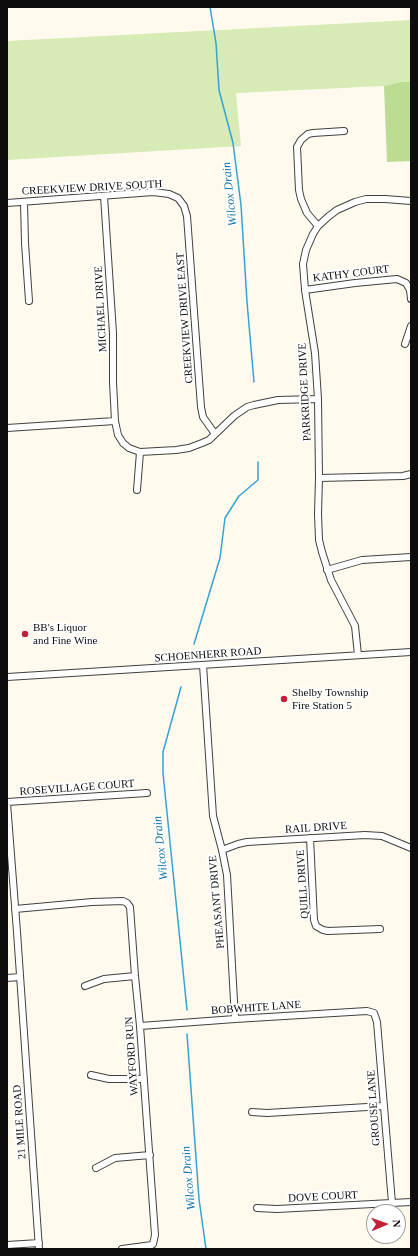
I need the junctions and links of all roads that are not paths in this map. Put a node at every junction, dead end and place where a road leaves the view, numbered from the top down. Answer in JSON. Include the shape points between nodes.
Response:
{"nodes":[{"id":1,"x":344,"y":131,"type":"dead end"},
{"id":2,"x":104,"y":196,"type":"junction"},
{"id":3,"x":178,"y":198,"type":"joint"},
{"id":4,"x":411,"y":201,"type":"edge"},
{"id":5,"x":24,"y":202,"type":"junction"},
{"id":6,"x":7,"y":203,"type":"edge"},
{"id":7,"x":318,"y":226,"type":"junction"},
{"id":8,"x":305,"y":290,"type":"junction"},
{"id":9,"x":411,"y":299,"type":"edge"},
{"id":10,"x":29,"y":301,"type":"dead end"},
{"id":11,"x":411,"y":326,"type":"edge"},
{"id":12,"x":405,"y":344,"type":"dead end"},
{"id":13,"x":318,"y":399,"type":"junction"},
{"id":14,"x":115,"y":421,"type":"junction"},
{"id":15,"x":7,"y":428,"type":"edge"},
{"id":16,"x":215,"y":434,"type":"junction"},
{"id":17,"x":140,"y":452,"type":"junction"},
{"id":18,"x":411,"y":474,"type":"edge"},
{"id":19,"x":319,"y":478,"type":"junction"},
{"id":20,"x":138,"y":490,"type":"dead end"},
{"id":21,"x":411,"y":557,"type":"edge"},
{"id":22,"x":327,"y":570,"type":"junction"},
{"id":23,"x":411,"y":652,"type":"edge"},
{"id":24,"x":358,"y":655,"type":"junction"},
{"id":25,"x":203,"y":665,"type":"junction"},
{"id":26,"x":7,"y":677,"type":"edge"},
{"id":27,"x":148,"y":793,"type":"dead end"},
{"id":28,"x":7,"y":803,"type":"edge"},
{"id":29,"x":310,"y":838,"type":"junction"},
{"id":30,"x":411,"y":848,"type":"edge"},
{"id":31,"x":222,"y":850,"type":"junction"},
{"id":32,"x":16,"y":909,"type":"junction"},
{"id":33,"x":380,"y":929,"type":"dead end"},
{"id":34,"x":135,"y":976,"type":"junction"},
{"id":35,"x":20,"y":977,"type":"junction"},
{"id":36,"x":7,"y":978,"type":"edge"},
{"id":37,"x":85,"y":986,"type":"dead end"},
{"id":38,"x":374,"y":1013,"type":"joint"},
{"id":39,"x":236,"y":1019,"type":"junction"},
{"id":40,"x":140,"y":1026,"type":"junction"},
{"id":41,"x":91,"y":1075,"type":"dead end"},
{"id":42,"x":143,"y":1079,"type":"junction"},
{"id":43,"x":384,"y":1106,"type":"junction"},
{"id":44,"x":252,"y":1112,"type":"dead end"},
{"id":45,"x":150,"y":1155,"type":"junction"},
{"id":46,"x":96,"y":1168,"type":"dead end"},
{"id":47,"x":411,"y":1202,"type":"edge"},
{"id":48,"x":392,"y":1203,"type":"junction"},
{"id":49,"x":256,"y":1208,"type":"dead end"},
{"id":50,"x":7,"y":1245,"type":"edge"},
{"id":51,"x":39,"y":1246,"type":"edge"},
{"id":52,"x":122,"y":1249,"type":"edge"}],
"edges":[{"from":1,"to":7,"type":"street","via":[[308,134],[298,147],[301,200],[307,213]]},
{"from":2,"to":3,"type":"street","name":"CREEKVIEW DRIVE SOUTH","via":[[163,193]]},
{"from":2,"to":5,"type":"street","name":"CREEKVIEW DRIVE SOUTH"},
{"from":2,"to":14,"type":"street","name":"MICHAEL DRIVE","via":[[114,333]]},
{"from":3,"to":16,"type":"street","name":"CREEKVIEW DRIVE EAST","via":[[187,216],[201,407],[203,417]]},
{"from":4,"to":7,"type":"street","name":"PARKRIDGE DRIVE","via":[[366,199],[337,210]]},
{"from":5,"to":6,"type":"street","name":"CREEKVIEW DRIVE SOUTH"},
{"from":5,"to":10,"type":"street"},
{"from":7,"to":8,"type":"street","name":"PARKRIDGE DRIVE","via":[[304,255]]},
{"from":8,"to":9,"type":"street","name":"KATHY COURT","via":[[398,279],[406,283]]},
{"from":8,"to":13,"type":"street","name":"PARKRIDGE DRIVE","via":[[315,353]]},
{"from":11,"to":12,"type":"street"},
{"from":13,"to":16,"type":"street","via":[[278,400],[247,407]]},
{"from":13,"to":19,"type":"street","name":"PARKRIDGE DRIVE"},
{"from":14,"to":15,"type":"street"},
{"from":14,"to":17,"type":"street","name":"MICHAEL DRIVE","via":[[123,443]]},
{"from":16,"to":17,"type":"street","via":[[189,448]]},
{"from":17,"to":20,"type":"street"},
{"from":18,"to":19,"type":"street"},
{"from":19,"to":22,"type":"street","name":"PARKRIDGE DRIVE","via":[[319,540]]},
{"from":21,"to":22,"type":"street","via":[[362,560]]},
{"from":22,"to":24,"type":"street","name":"PARKRIDGE DRIVE","via":[[356,630]]},
{"from":23,"to":24,"type":"street","name":"SCHOENHERR ROAD"},
{"from":24,"to":25,"type":"street","name":"SCHOENHERR ROAD"},
{"from":25,"to":26,"type":"street","name":"SCHOENHERR ROAD"},
{"from":25,"to":31,"type":"street","name":"PHEASANT DRIVE","via":[[213,816]]},
{"from":27,"to":28,"type":"street","name":"ROSEVILLAGE COURT"},
{"from":28,"to":32,"type":"street","name":"21 MILE ROAD"},
{"from":29,"to":30,"type":"street","name":"RAIL DRIVE","via":[[375,835]]},
{"from":29,"to":31,"type":"street","name":"RAIL DRIVE","via":[[247,842]]},
{"from":29,"to":33,"type":"street","name":"QUILL DRIVE","via":[[314,920],[318,928],[328,931]]},
{"from":31,"to":39,"type":"street","name":"PHEASANT DRIVE","via":[[227,875]]},
{"from":32,"to":34,"type":"street","name":"WAYFORD RUN","via":[[92,902],[128,903]]},
{"from":32,"to":35,"type":"street","name":"21 MILE ROAD"},
{"from":34,"to":37,"type":"street","via":[[104,979]]},
{"from":34,"to":40,"type":"street","name":"WAYFORD RUN"},
{"from":35,"to":36,"type":"street"},
{"from":35,"to":51,"type":"street","name":"21 MILE ROAD"},
{"from":38,"to":39,"type":"street","name":"BOBWHITE LANE","via":[[367,1011]]},
{"from":38,"to":43,"type":"street","name":"GROUSE LANE","via":[[377,1022]]},
{"from":39,"to":40,"type":"street","name":"BOBWHITE LANE"},
{"from":40,"to":42,"type":"street","name":"WAYFORD RUN"},
{"from":41,"to":42,"type":"street","via":[[109,1079]]},
{"from":42,"to":45,"type":"street","name":"WAYFORD RUN"},
{"from":43,"to":44,"type":"street"},
{"from":43,"to":48,"type":"street","name":"GROUSE LANE"},
{"from":45,"to":46,"type":"street","via":[[119,1157]]},
{"from":45,"to":52,"type":"street","name":"WAYFORD RUN","via":[[155,1235],[153,1244]]},
{"from":47,"to":48,"type":"street","name":"DOVE COURT"},
{"from":48,"to":49,"type":"street","name":"DOVE COURT"},
{"from":50,"to":51,"type":"street"}]}
